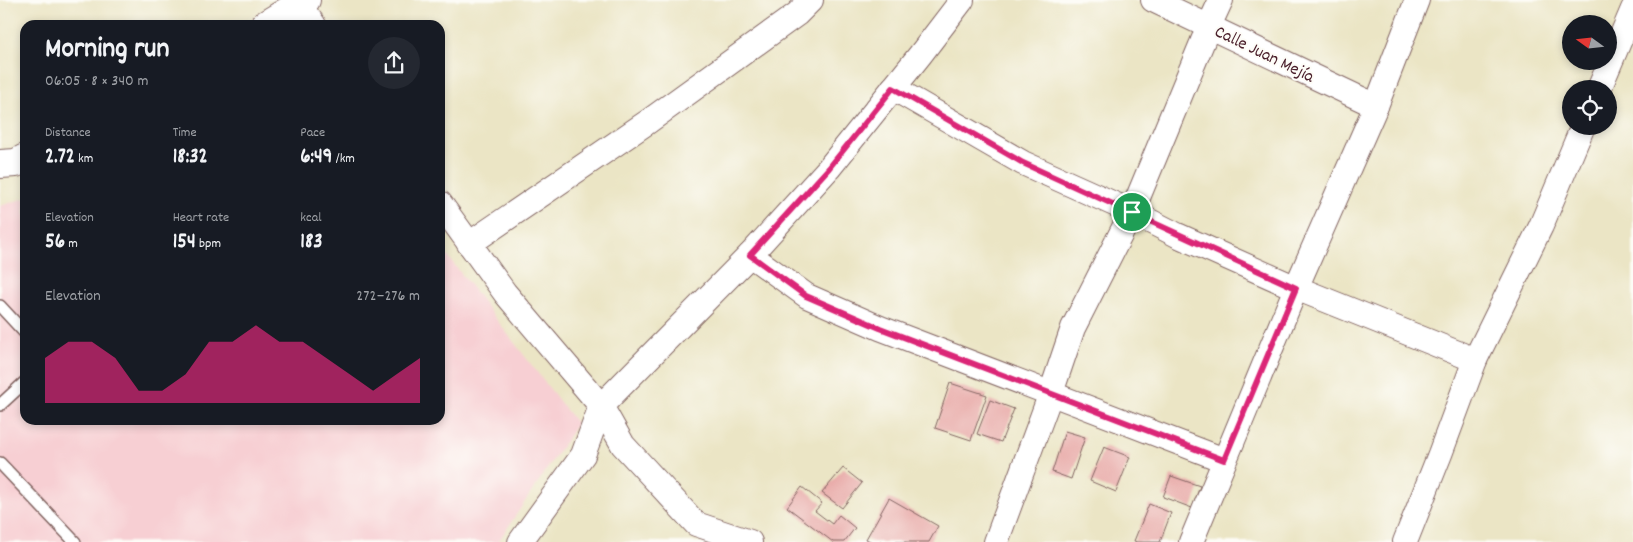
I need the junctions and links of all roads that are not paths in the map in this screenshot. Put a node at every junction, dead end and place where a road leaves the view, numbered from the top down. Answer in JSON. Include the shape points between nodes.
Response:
{"nodes":[{"id":1,"x":811,"y":0,"type":"edge"},
{"id":2,"x":962,"y":0,"type":"edge"},
{"id":3,"x":1153,"y":0,"type":"edge"},
{"id":4,"x":1221,"y":0,"type":"edge"},
{"id":5,"x":1417,"y":0,"type":"edge"},
{"id":6,"x":1633,"y":9,"type":"edge"},
{"id":7,"x":306,"y":10,"type":"edge"},
{"id":8,"x":279,"y":20,"type":"edge"},
{"id":9,"x":1209,"y":26,"type":"junction"},
{"id":10,"x":1603,"y":80,"type":"edge"},
{"id":11,"x":893,"y":88,"type":"junction"},
{"id":12,"x":1376,"y":106,"type":"junction"},
{"id":13,"x":1579,"y":135,"type":"edge"},
{"id":14,"x":20,"y":160,"type":"edge"},
{"id":15,"x":0,"y":164,"type":"edge"},
{"id":16,"x":445,"y":210,"type":"edge"},
{"id":17,"x":1132,"y":212,"type":"junction"},
{"id":18,"x":469,"y":244,"type":"junction"},
{"id":19,"x":750,"y":255,"type":"junction"},
{"id":20,"x":1296,"y":288,"type":"junction"},
{"id":21,"x":0,"y":306,"type":"edge"},
{"id":22,"x":20,"y":328,"type":"edge"},
{"id":23,"x":1475,"y":360,"type":"junction"},
{"id":24,"x":20,"y":386,"type":"edge"},
{"id":25,"x":1051,"y":393,"type":"junction"},
{"id":26,"x":1,"y":403,"type":"edge"},
{"id":27,"x":601,"y":406,"type":"junction"},
{"id":28,"x":1224,"y":460,"type":"junction"},
{"id":29,"x":0,"y":463,"type":"edge"},
{"id":30,"x":74,"y":542,"type":"edge"},
{"id":31,"x":520,"y":542,"type":"edge"},
{"id":32,"x":750,"y":542,"type":"edge"},
{"id":33,"x":996,"y":542,"type":"edge"},
{"id":34,"x":1191,"y":542,"type":"edge"},
{"id":35,"x":1405,"y":542,"type":"edge"}],
"edges":[{"from":1,"to":18,"type":"street","via":[[797,14],[649,120]]},
{"from":2,"to":11,"type":"street"},
{"from":3,"to":9,"type":"street","name":"Calle Juan Mejía"},
{"from":4,"to":9,"type":"street"},
{"from":5,"to":12,"type":"street"},
{"from":6,"to":10,"type":"street"},
{"from":7,"to":8,"type":"street"},
{"from":9,"to":12,"type":"street","name":"Calle Juan Mejía"},
{"from":9,"to":17,"type":"street"},
{"from":11,"to":17,"type":"street","via":[[1023,163]]},
{"from":11,"to":19,"type":"street","via":[[829,168]]},
{"from":12,"to":20,"type":"street"},
{"from":13,"to":23,"type":"street","via":[[1541,226]]},
{"from":14,"to":15,"type":"street"},
{"from":16,"to":18,"type":"street"},
{"from":17,"to":20,"type":"street"},
{"from":17,"to":25,"type":"street","via":[[1073,328]]},
{"from":18,"to":27,"type":"street","via":[[505,294]]},
{"from":19,"to":25,"type":"street","via":[[806,296],[880,328]]},
{"from":19,"to":27,"type":"street"},
{"from":20,"to":23,"type":"street"},
{"from":20,"to":28,"type":"street"},
{"from":21,"to":22,"type":"lane"},
{"from":23,"to":35,"type":"street"},
{"from":24,"to":26,"type":"lane"},
{"from":25,"to":28,"type":"street"},
{"from":25,"to":33,"type":"street"},
{"from":27,"to":31,"type":"street","via":[[583,455]]},
{"from":27,"to":32,"type":"street","via":[[623,445],[696,524]]},
{"from":28,"to":34,"type":"street"},
{"from":29,"to":30,"type":"lane"}]}
